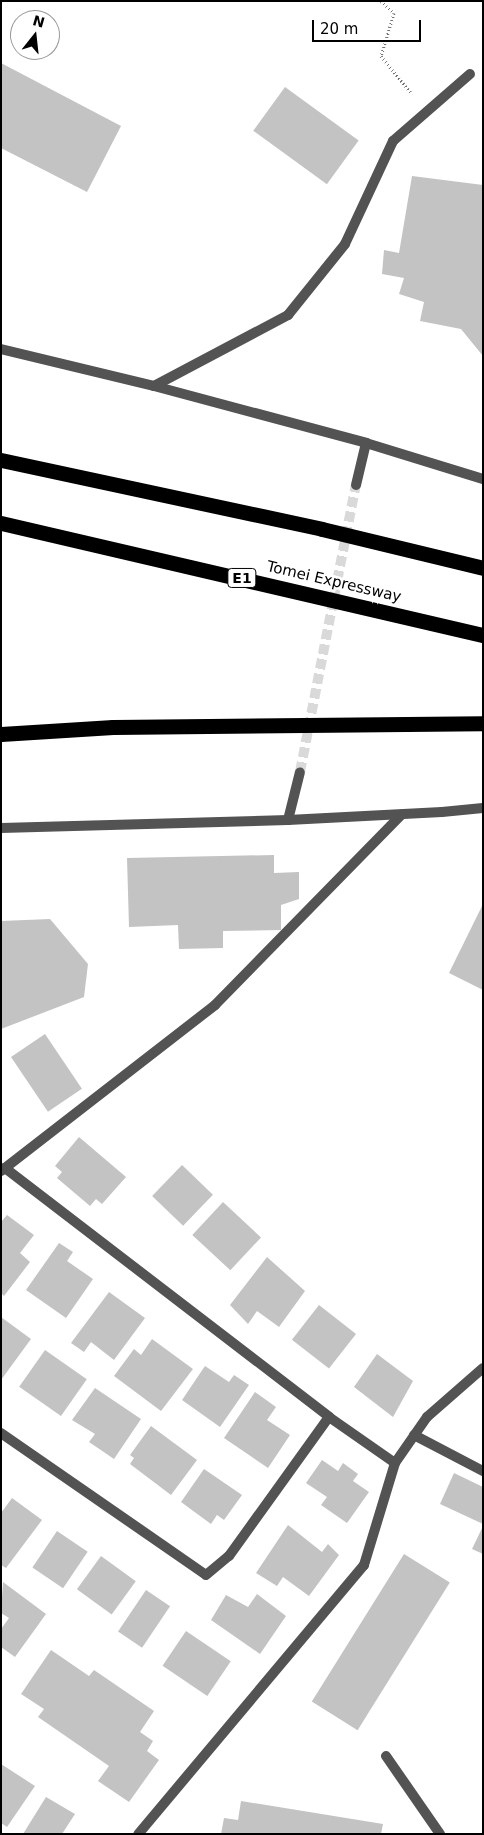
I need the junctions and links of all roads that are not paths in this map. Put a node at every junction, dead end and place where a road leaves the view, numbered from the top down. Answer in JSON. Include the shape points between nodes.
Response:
{"nodes":[{"id":1,"x":470,"y":74,"type":"dead end"},
{"id":2,"x":1,"y":349,"type":"edge"},
{"id":3,"x":154,"y":386,"type":"junction"},
{"id":4,"x":366,"y":443,"type":"junction"},
{"id":5,"x":1,"y":460,"type":"edge"},
{"id":6,"x":483,"y":479,"type":"edge"},
{"id":7,"x":356,"y":485,"type":"tunnel mouth"},
{"id":8,"x":1,"y":523,"type":"edge"},
{"id":9,"x":483,"y":568,"type":"edge"},
{"id":10,"x":483,"y":635,"type":"edge"},
{"id":11,"x":483,"y":723,"type":"edge"},
{"id":12,"x":1,"y":734,"type":"edge"},
{"id":13,"x":300,"y":772,"type":"tunnel mouth"},
{"id":14,"x":483,"y":808,"type":"edge"},
{"id":15,"x":402,"y":814,"type":"junction"},
{"id":16,"x":288,"y":820,"type":"junction"},
{"id":17,"x":1,"y":828,"type":"edge"},
{"id":18,"x":3,"y":1170,"type":"edge"},
{"id":19,"x":483,"y":1368,"type":"edge"},
{"id":20,"x":328,"y":1417,"type":"junction"},
{"id":21,"x":1,"y":1433,"type":"edge"},
{"id":22,"x":414,"y":1435,"type":"junction"},
{"id":23,"x":395,"y":1462,"type":"junction"},
{"id":24,"x":483,"y":1471,"type":"edge"},
{"id":25,"x":386,"y":1756,"type":"dead end"},
{"id":26,"x":138,"y":1834,"type":"edge"},
{"id":27,"x":440,"y":1834,"type":"edge"}],
"edges":[{"from":1,"to":3,"type":"street","via":[[393,141],[345,244],[288,315]]},
{"from":2,"to":3,"type":"street"},
{"from":3,"to":4,"type":"street"},
{"from":4,"to":6,"type":"street"},
{"from":4,"to":7,"type":"street"},
{"from":5,"to":9,"type":"highway"},
{"from":8,"to":10,"type":"highway","name":"Tomei Expressway","number":"E1"},
{"from":11,"to":12,"type":"highway","via":[[113,727]]},
{"from":13,"to":16,"type":"street"},
{"from":14,"to":15,"type":"street"},
{"from":15,"to":16,"type":"street"},
{"from":15,"to":18,"type":"street","via":[[215,1004]]},
{"from":16,"to":17,"type":"street"},
{"from":18,"to":20,"type":"street"},
{"from":19,"to":22,"type":"street","via":[[427,1417]]},
{"from":20,"to":21,"type":"street","via":[[229,1556],[206,1575]]},
{"from":20,"to":23,"type":"street"},
{"from":22,"to":23,"type":"street"},
{"from":22,"to":24,"type":"street"},
{"from":23,"to":26,"type":"street","via":[[364,1565]]},
{"from":25,"to":27,"type":"street"}]}
